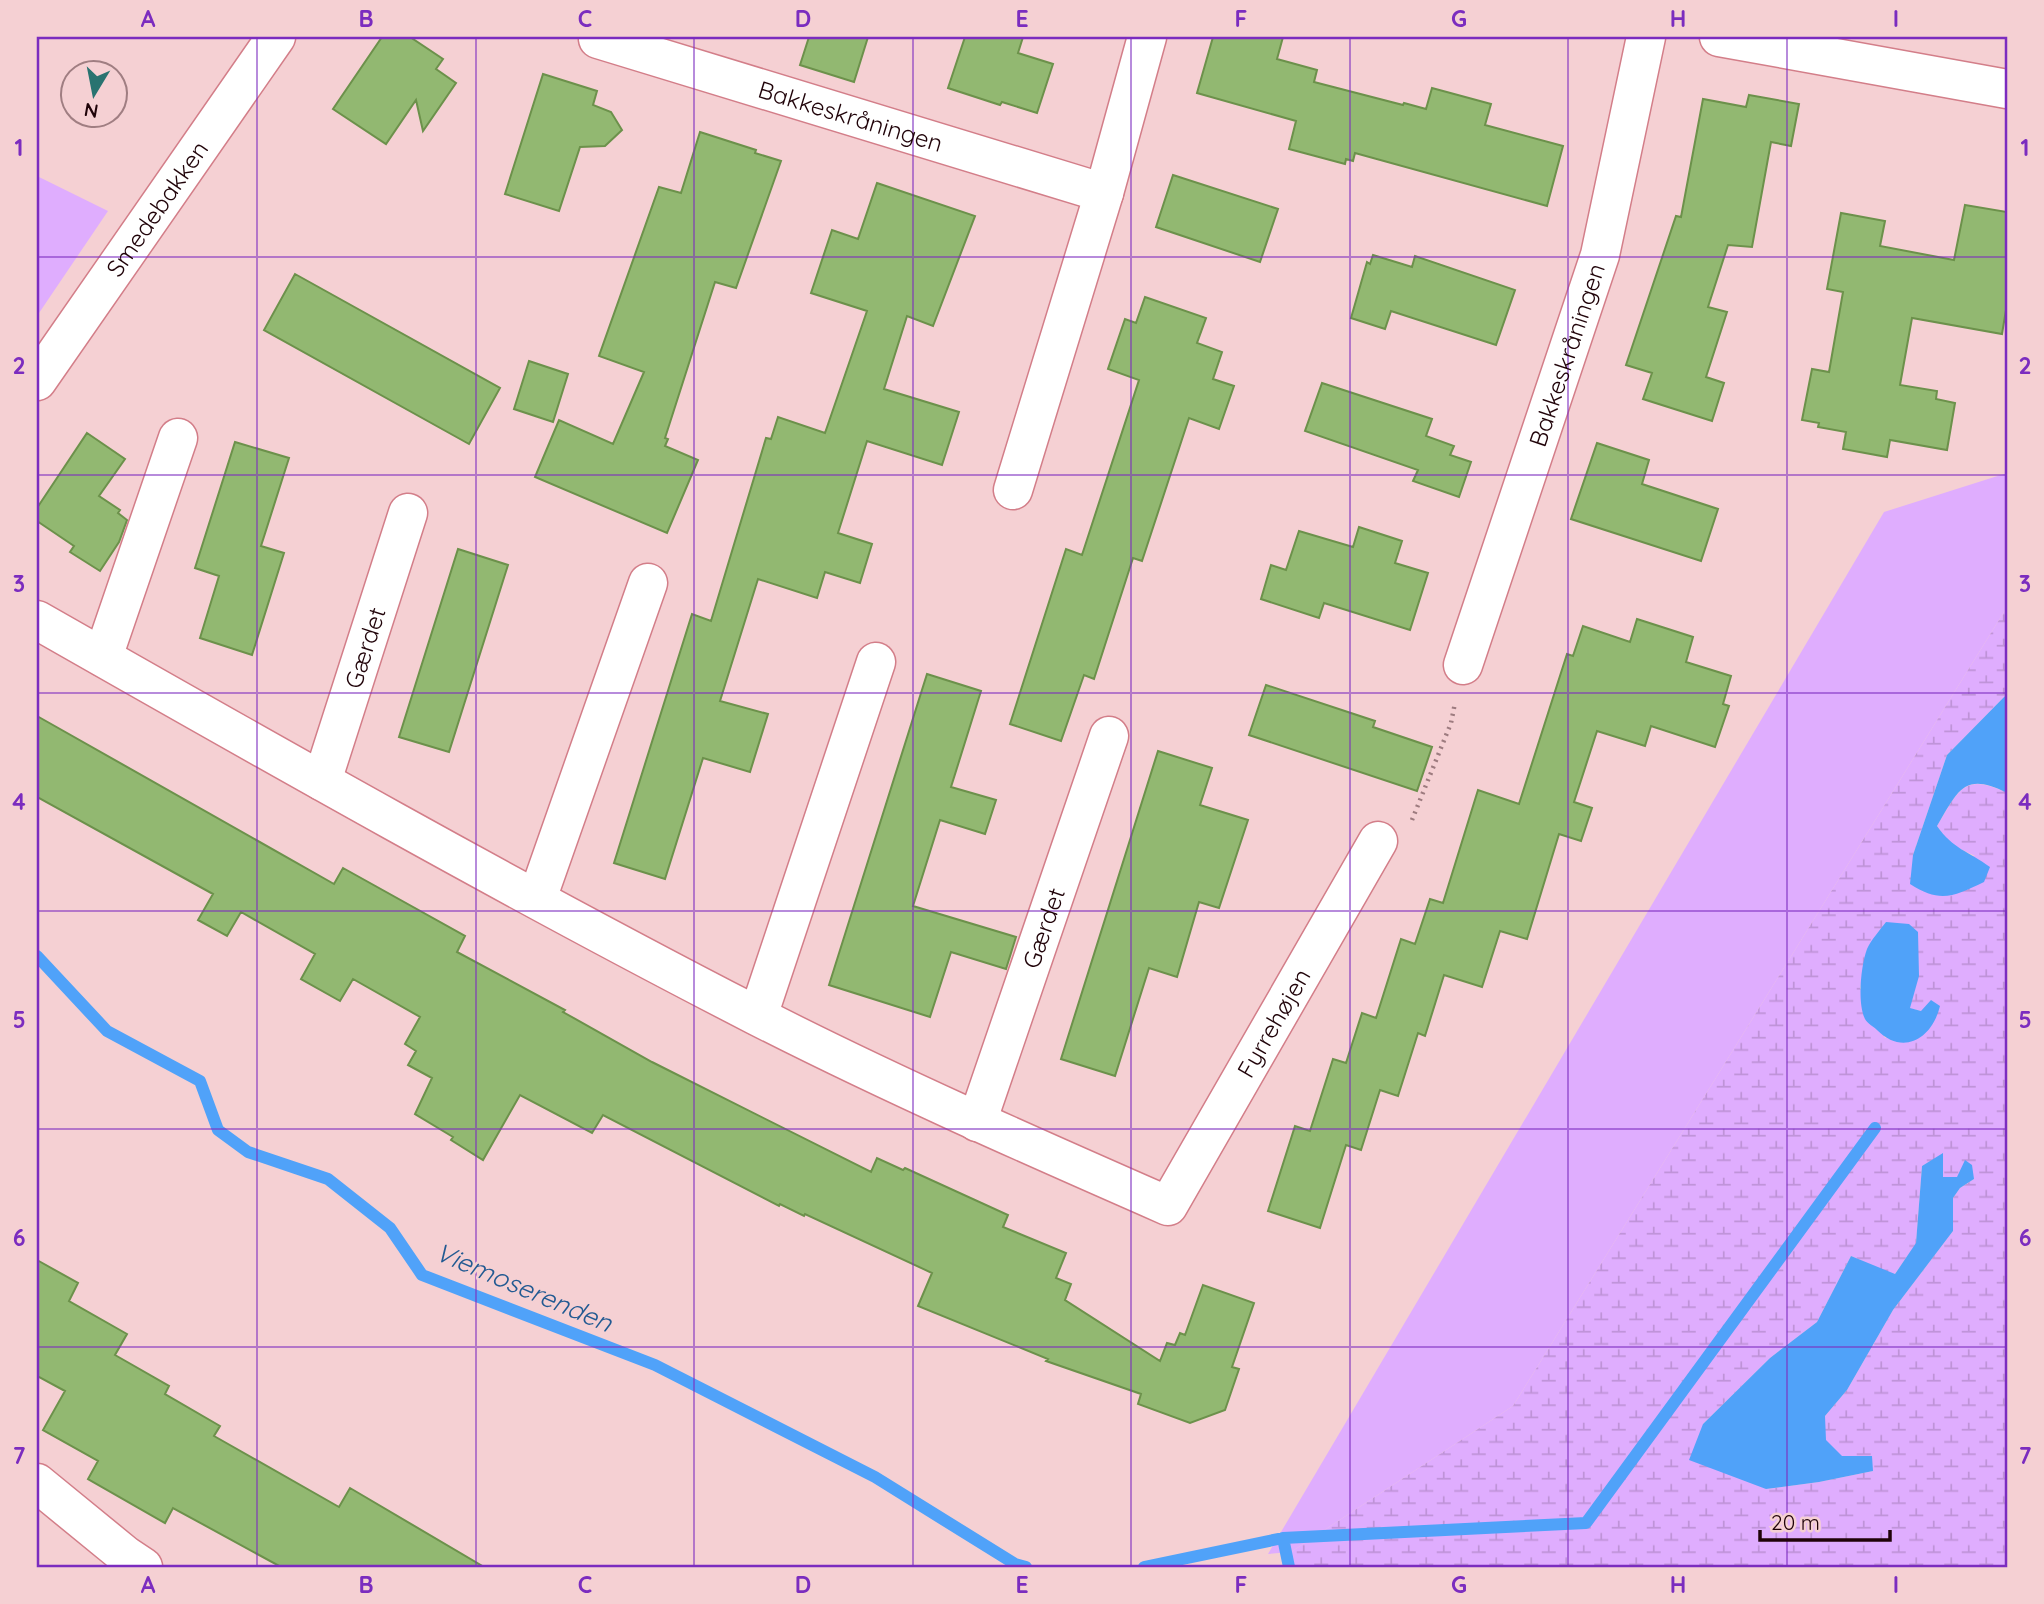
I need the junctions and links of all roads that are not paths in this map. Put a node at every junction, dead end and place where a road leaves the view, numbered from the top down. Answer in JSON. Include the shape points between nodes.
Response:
{"nodes":[{"id":1,"x":276,"y":37,"type":"edge"},
{"id":2,"x":1147,"y":37,"type":"edge"},
{"id":3,"x":1646,"y":37,"type":"edge"},
{"id":4,"x":1719,"y":37,"type":"edge"},
{"id":5,"x":598,"y":39,"type":"dead end"},
{"id":6,"x":2007,"y":89,"type":"edge"},
{"id":7,"x":1104,"y":193,"type":"junction"},
{"id":8,"x":37,"y":382,"type":"edge"},
{"id":9,"x":178,"y":438,"type":"dead end"},
{"id":10,"x":1013,"y":490,"type":"dead end"},
{"id":11,"x":408,"y":513,"type":"dead end"},
{"id":12,"x":648,"y":583,"type":"dead end"},
{"id":13,"x":37,"y":620,"type":"edge"},
{"id":14,"x":103,"y":657,"type":"junction"},
{"id":15,"x":876,"y":662,"type":"dead end"},
{"id":16,"x":1463,"y":665,"type":"road end"},
{"id":17,"x":1108,"y":736,"type":"dead end"},
{"id":18,"x":322,"y":781,"type":"junction"},
{"id":19,"x":1378,"y":841,"type":"road end"},
{"id":20,"x":537,"y":899,"type":"junction"},
{"id":21,"x":758,"y":1016,"type":"junction"},
{"id":22,"x":977,"y":1122,"type":"junction"},
{"id":23,"x":37,"y":1483,"type":"edge"},
{"id":24,"x":144,"y":1567,"type":"edge"}],
"edges":[{"from":1,"to":8,"type":"street","name":"Smedebakken"},
{"from":2,"to":7,"type":"street"},
{"from":3,"to":16,"type":"street","name":"Bakkeskråningen","via":[[1600,255]]},
{"from":4,"to":6,"type":"street"},
{"from":5,"to":7,"type":"street","name":"Bakkeskråningen"},
{"from":7,"to":10,"type":"street"},
{"from":9,"to":14,"type":"street"},
{"from":11,"to":18,"type":"street","name":"Gærdet"},
{"from":12,"to":20,"type":"street"},
{"from":13,"to":14,"type":"street"},
{"from":14,"to":18,"type":"street"},
{"from":15,"to":21,"type":"street"},
{"from":17,"to":22,"type":"street","name":"Gærdet"},
{"from":18,"to":20,"type":"street"},
{"from":19,"to":22,"type":"street","name":"Fyrrehøjen","via":[[1168,1206]]},
{"from":20,"to":21,"type":"street"},
{"from":21,"to":22,"type":"street"},
{"from":23,"to":24,"type":"street"}]}
